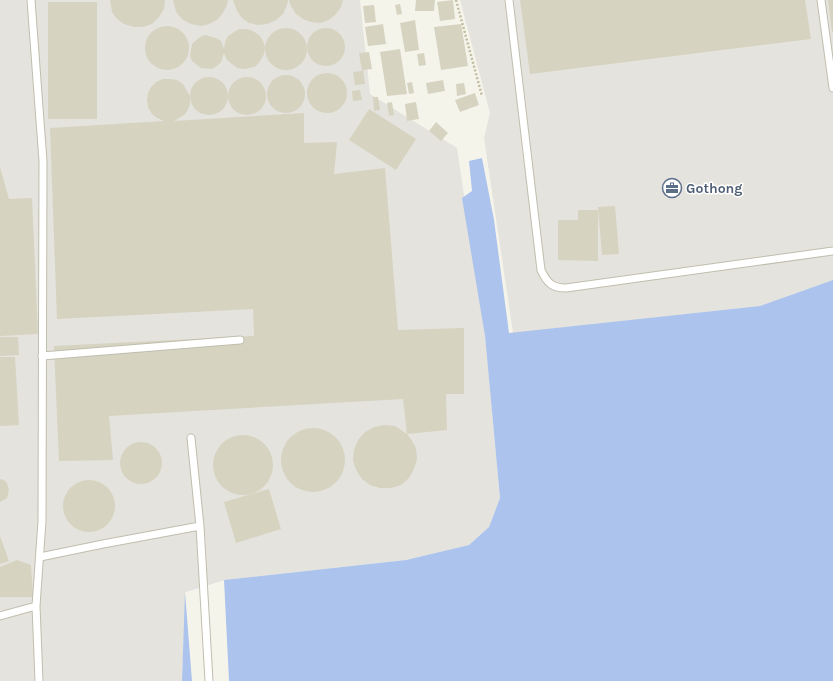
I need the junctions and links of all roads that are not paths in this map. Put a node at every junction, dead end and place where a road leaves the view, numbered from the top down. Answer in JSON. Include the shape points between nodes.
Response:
{"nodes":[{"id":1,"x":32,"y":0,"type":"edge"},
{"id":2,"x":509,"y":0,"type":"edge"},
{"id":3,"x":821,"y":0,"type":"edge"},
{"id":4,"x":833,"y":88,"type":"edge"},
{"id":5,"x":833,"y":251,"type":"edge"},
{"id":6,"x":240,"y":340,"type":"dead end"},
{"id":7,"x":42,"y":356,"type":"junction"},
{"id":8,"x":190,"y":438,"type":"dead end"},
{"id":9,"x":200,"y":526,"type":"junction"},
{"id":10,"x":40,"y":557,"type":"junction"},
{"id":11,"x":36,"y":606,"type":"junction"},
{"id":12,"x":0,"y":616,"type":"edge"},
{"id":13,"x":39,"y":681,"type":"edge"},
{"id":14,"x":209,"y":681,"type":"edge"}],
"edges":[{"from":1,"to":7,"type":"lane","via":[[43,161]]},
{"from":2,"to":5,"type":"lane","via":[[541,270],[551,285],[566,288]]},
{"from":3,"to":4,"type":"lane"},
{"from":6,"to":7,"type":"lane"},
{"from":7,"to":10,"type":"lane"},
{"from":8,"to":9,"type":"lane"},
{"from":9,"to":10,"type":"lane"},
{"from":9,"to":14,"type":"lane"},
{"from":10,"to":11,"type":"lane"},
{"from":11,"to":12,"type":"lane"},
{"from":11,"to":13,"type":"lane"}]}
